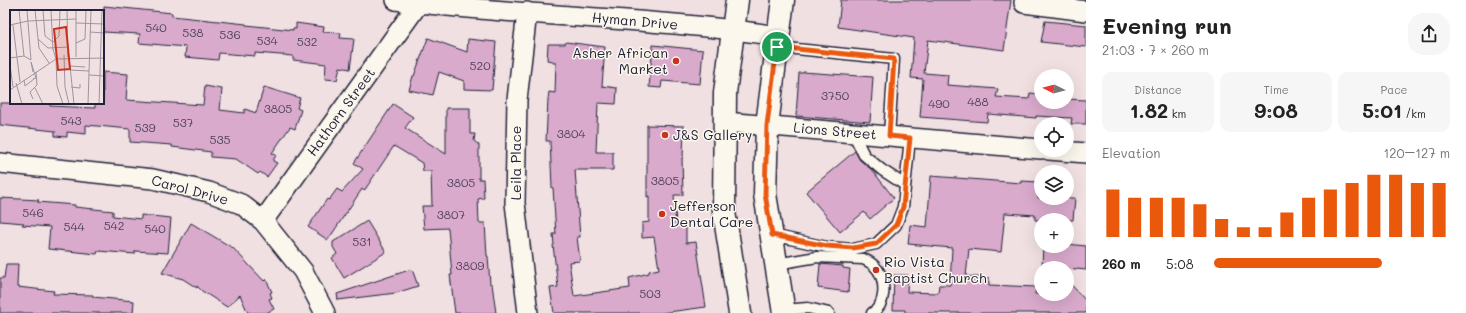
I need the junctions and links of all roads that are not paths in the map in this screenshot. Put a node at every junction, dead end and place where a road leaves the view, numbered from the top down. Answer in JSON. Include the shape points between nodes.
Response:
{"nodes":[{"id":1,"x":396,"y":0,"type":"edge"},
{"id":2,"x":737,"y":0,"type":"edge"},
{"id":3,"x":783,"y":0,"type":"edge"},
{"id":4,"x":1025,"y":0,"type":"edge"},
{"id":5,"x":419,"y":3,"type":"junction"},
{"id":6,"x":1086,"y":11,"type":"edge"},
{"id":7,"x":527,"y":12,"type":"junction"},
{"id":8,"x":733,"y":29,"type":"junction"},
{"id":9,"x":777,"y":41,"type":"junction"},
{"id":10,"x":724,"y":122,"type":"junction"},
{"id":11,"x":767,"y":125,"type":"junction"},
{"id":12,"x":853,"y":133,"type":"junction"},
{"id":13,"x":889,"y":136,"type":"junction"},
{"id":14,"x":910,"y":138,"type":"junction"},
{"id":15,"x":1034,"y":148,"type":"edge"},
{"id":16,"x":1074,"y":152,"type":"edge"},
{"id":17,"x":1086,"y":153,"type":"edge"},
{"id":18,"x":0,"y":162,"type":"edge"},
{"id":19,"x":905,"y":185,"type":"junction"},
{"id":20,"x":263,"y":221,"type":"junction"},
{"id":21,"x":772,"y":235,"type":"junction"},
{"id":22,"x":776,"y":264,"type":"junction"},
{"id":23,"x":784,"y":312,"type":"edge"},
{"id":24,"x":875,"y":312,"type":"edge"},
{"id":25,"x":325,"y":313,"type":"edge"},
{"id":26,"x":528,"y":313,"type":"edge"},
{"id":27,"x":740,"y":313,"type":"edge"},
{"id":28,"x":829,"y":313,"type":"edge"}],
"edges":[{"from":1,"to":5,"type":"street","name":"Hyman Drive"},
{"from":2,"to":8,"type":"main road"},
{"from":3,"to":9,"type":"main road"},
{"from":4,"to":6,"type":"street","via":[[1024,3]]},
{"from":5,"to":7,"type":"street","name":"Hyman Drive"},
{"from":5,"to":20,"type":"street","name":"Hathorn Street"},
{"from":7,"to":8,"type":"street","name":"Hyman Drive"},
{"from":7,"to":26,"type":"street","name":"Leila Place","via":[[517,100],[516,203]]},
{"from":8,"to":9,"type":"street","name":"Hyman Drive"},
{"from":8,"to":10,"type":"main road","via":[[724,94]]},
{"from":9,"to":11,"type":"main road"},
{"from":9,"to":13,"type":"lane","via":[[894,59]]},
{"from":10,"to":11,"type":"street","name":"Lions Street"},
{"from":10,"to":27,"type":"main road","via":[[724,212]]},
{"from":11,"to":12,"type":"street","name":"Lions Street"},
{"from":11,"to":21,"type":"main road","via":[[765,194]]},
{"from":12,"to":13,"type":"street","name":"Lions Street"},
{"from":12,"to":19,"type":"lane","via":[[864,155]]},
{"from":13,"to":14,"type":"street","name":"Lions Street"},
{"from":14,"to":15,"type":"street","name":"Lions Street"},
{"from":14,"to":19,"type":"lane"},
{"from":16,"to":17,"type":"street"},
{"from":18,"to":20,"type":"street","name":"Carol Drive","via":[[153,179],[209,192],[241,204]]},
{"from":19,"to":21,"type":"lane","via":[[903,207],[896,225],[876,244],[853,248],[827,246]]},
{"from":20,"to":25,"type":"street","name":"Carol Drive","via":[[303,271]]},
{"from":21,"to":22,"type":"main road"},
{"from":22,"to":23,"type":"main road"},
{"from":22,"to":24,"type":"lane","via":[[816,257],[863,259],[870,262],[878,270],[882,280],[881,304]]},
{"from":23,"to":28,"type":"lane","via":[[808,308]]}]}
